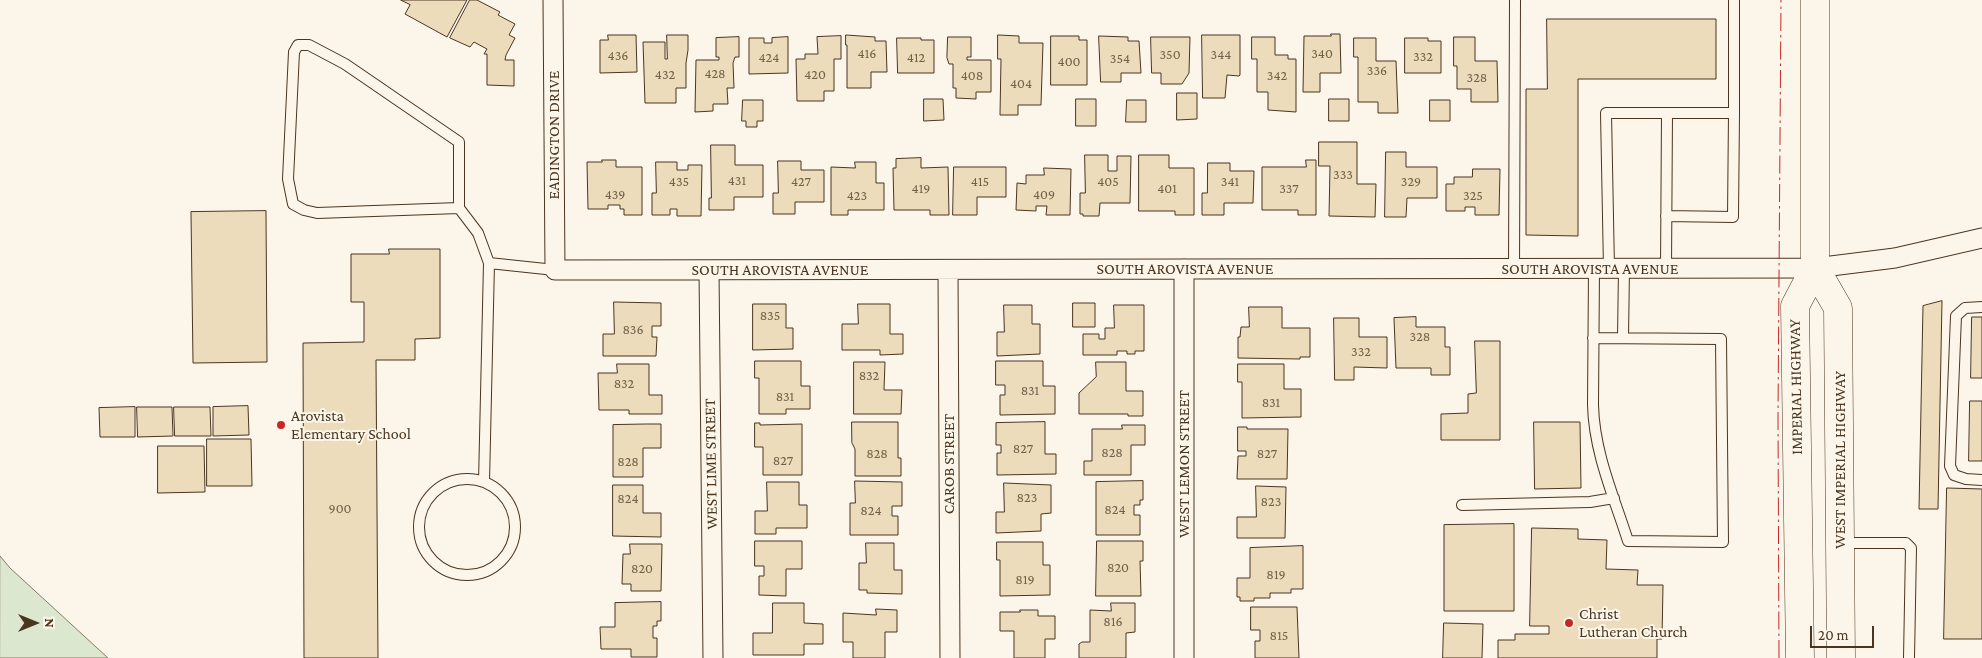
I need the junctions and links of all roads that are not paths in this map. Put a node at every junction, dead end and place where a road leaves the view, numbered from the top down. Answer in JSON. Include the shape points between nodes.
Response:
{"nodes":[{"id":1,"x":553,"y":0,"type":"edge"},
{"id":2,"x":1515,"y":0,"type":"edge"},
{"id":3,"x":1734,"y":0,"type":"edge"},
{"id":4,"x":1815,"y":0,"type":"edge"},
{"id":5,"x":1667,"y":113,"type":"junction"},
{"id":6,"x":1734,"y":113,"type":"junction"},
{"id":7,"x":460,"y":208,"type":"junction"},
{"id":8,"x":1666,"y":216,"type":"junction"},
{"id":9,"x":1982,"y":238,"type":"edge"},
{"id":10,"x":489,"y":263,"type":"junction"},
{"id":11,"x":1666,"y":268,"type":"junction"},
{"id":12,"x":1815,"y":268,"type":"junction"},
{"id":13,"x":1184,"y":269,"type":"junction"},
{"id":14,"x":1514,"y":269,"type":"junction"},
{"id":15,"x":1609,"y":269,"type":"junction"},
{"id":16,"x":555,"y":270,"type":"junction"},
{"id":17,"x":709,"y":270,"type":"junction"},
{"id":18,"x":948,"y":270,"type":"junction"},
{"id":19,"x":1982,"y":307,"type":"edge"},
{"id":20,"x":1593,"y":338,"type":"junction"},
{"id":21,"x":1623,"y":338,"type":"junction"},
{"id":22,"x":1982,"y":480,"type":"edge"},
{"id":23,"x":484,"y":482,"type":"junction"},
{"id":24,"x":1614,"y":498,"type":"junction"},
{"id":25,"x":1462,"y":505,"type":"dead end"},
{"id":26,"x":1840,"y":543,"type":"junction"},
{"id":27,"x":713,"y":658,"type":"edge"},
{"id":28,"x":950,"y":658,"type":"edge"},
{"id":29,"x":1184,"y":658,"type":"edge"},
{"id":30,"x":1800,"y":658,"type":"edge"},
{"id":31,"x":1841,"y":658,"type":"edge"},
{"id":32,"x":1909,"y":658,"type":"edge"}],
"edges":[{"from":1,"to":16,"type":"street","name":"EADINGTON DRIVE"},
{"from":2,"to":14,"type":"lane"},
{"from":3,"to":6,"type":"lane"},
{"from":4,"to":12,"type":"main road","name":"IMPERIAL HIGHWAY"},
{"from":5,"to":6,"type":"lane"},
{"from":5,"to":8,"type":"lane"},
{"from":5,"to":15,"type":"lane","via":[[1606,113]]},
{"from":6,"to":8,"type":"lane","via":[[1734,217]]},
{"from":7,"to":7,"type":"lane","via":[[459,142],[345,64],[309,44],[298,44],[294,52],[288,180],[294,204],[317,213]]},
{"from":7,"to":10,"type":"lane","via":[[478,233]]},
{"from":8,"to":11,"type":"lane"},
{"from":9,"to":12,"type":"street","name":"SOUTH AROVISTA AVENUE","via":[[1895,258]]},
{"from":10,"to":16,"type":"lane"},
{"from":10,"to":23,"type":"lane"},
{"from":11,"to":12,"type":"street","name":"SOUTH AROVISTA AVENUE"},
{"from":11,"to":15,"type":"street","name":"SOUTH AROVISTA AVENUE"},
{"from":12,"to":26,"type":"main road","name":"WEST IMPERIAL HIGHWAY","via":[[1838,308]]},
{"from":12,"to":30,"type":"main road","name":"IMPERIAL HIGHWAY","via":[[1795,306]]},
{"from":13,"to":14,"type":"street","name":"SOUTH AROVISTA AVENUE"},
{"from":13,"to":18,"type":"street","name":"SOUTH AROVISTA AVENUE"},
{"from":13,"to":29,"type":"street","name":"WEST LEMON STREET"},
{"from":14,"to":15,"type":"street","name":"SOUTH AROVISTA AVENUE"},
{"from":15,"to":20,"type":"lane"},
{"from":15,"to":21,"type":"lane"},
{"from":16,"to":17,"type":"street","name":"SOUTH AROVISTA AVENUE"},
{"from":17,"to":18,"type":"street","name":"SOUTH AROVISTA AVENUE"},
{"from":17,"to":27,"type":"street","name":"WEST LIME STREET"},
{"from":18,"to":28,"type":"street","name":"CAROB STREET"},
{"from":19,"to":22,"type":"lane","via":[[1965,308],[1956,316],[1950,466],[1954,475]]},
{"from":20,"to":21,"type":"lane"},
{"from":20,"to":24,"type":"lane","via":[[1593,426]]},
{"from":21,"to":24,"type":"lane","via":[[1721,339],[1723,542],[1628,541]]},
{"from":23,"to":23,"type":"lane","via":[[497,489],[508,501],[514,516],[515,532],[511,547],[489,570],[474,575],[458,574],[443,568],[427,552],[419,530],[421,514],[438,488],[452,481]]},
{"from":24,"to":25,"type":"lane","via":[[1590,502]]},
{"from":26,"to":31,"type":"main road","name":"WEST IMPERIAL HIGHWAY"},
{"from":26,"to":32,"type":"lane","via":[[1906,543],[1911,548]]}]}
